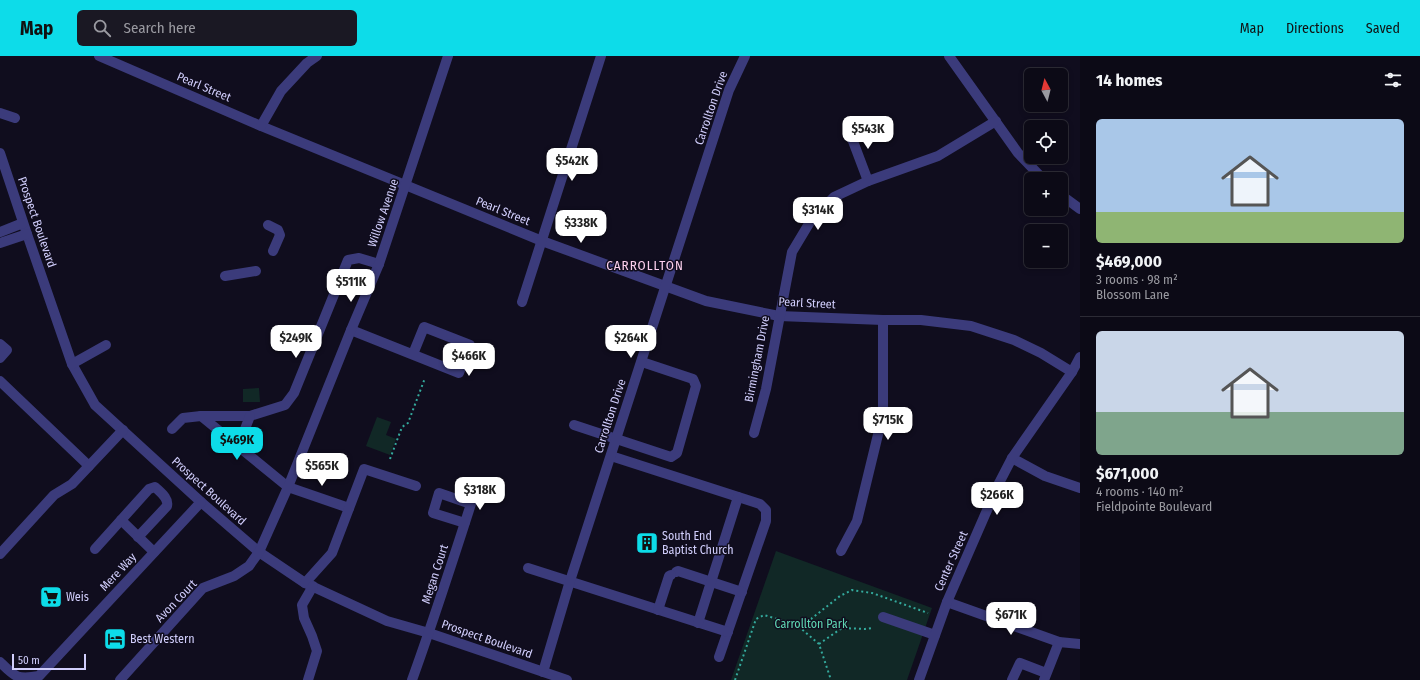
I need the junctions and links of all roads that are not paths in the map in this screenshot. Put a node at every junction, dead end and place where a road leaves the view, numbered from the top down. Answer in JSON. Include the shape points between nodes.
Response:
{"nodes":[{"id":1,"x":317,"y":56,"type":"edge"},
{"id":2,"x":448,"y":56,"type":"edge"},
{"id":3,"x":601,"y":56,"type":"edge"},
{"id":4,"x":745,"y":56,"type":"edge"},
{"id":5,"x":949,"y":56,"type":"edge"},
{"id":6,"x":105,"y":57,"type":"edge"},
{"id":7,"x":0,"y":113,"type":"edge"},
{"id":8,"x":15,"y":118,"type":"dead end"},
{"id":9,"x":996,"y":121,"type":"junction"},
{"id":10,"x":261,"y":126,"type":"junction"},
{"id":11,"x":848,"y":128,"type":"dead end"},
{"id":12,"x":0,"y":153,"type":"edge"},
{"id":13,"x":1036,"y":172,"type":"edge"},
{"id":14,"x":868,"y":181,"type":"junction"},
{"id":15,"x":406,"y":186,"type":"junction"},
{"id":16,"x":1068,"y":200,"type":"edge"},
{"id":17,"x":1080,"y":209,"type":"edge"},
{"id":18,"x":23,"y":223,"type":"junction"},
{"id":19,"x":268,"y":225,"type":"dead end"},
{"id":20,"x":0,"y":232,"type":"edge"},
{"id":21,"x":27,"y":234,"type":"junction"},
{"id":22,"x":542,"y":241,"type":"junction"},
{"id":23,"x":0,"y":243,"type":"edge"},
{"id":24,"x":272,"y":251,"type":"dead end"},
{"id":25,"x":379,"y":264,"type":"junction"},
{"id":26,"x":256,"y":271,"type":"dead end"},
{"id":27,"x":225,"y":276,"type":"dead end"},
{"id":28,"x":666,"y":287,"type":"junction"},
{"id":29,"x":522,"y":302,"type":"dead end"},
{"id":30,"x":779,"y":316,"type":"junction"},
{"id":31,"x":883,"y":320,"type":"junction"},
{"id":32,"x":351,"y":330,"type":"junction"},
{"id":33,"x":0,"y":344,"type":"edge"},
{"id":34,"x":106,"y":345,"type":"dead end"},
{"id":35,"x":413,"y":354,"type":"junction"},
{"id":36,"x":1080,"y":357,"type":"edge"},
{"id":37,"x":0,"y":358,"type":"edge"},
{"id":38,"x":642,"y":362,"type":"junction"},
{"id":39,"x":72,"y":364,"type":"junction"},
{"id":40,"x":1072,"y":372,"type":"junction"},
{"id":41,"x":1,"y":385,"type":"edge"},
{"id":42,"x":201,"y":416,"type":"junction"},
{"id":43,"x":250,"y":416,"type":"junction"},
{"id":44,"x":574,"y":425,"type":"dead end"},
{"id":45,"x":172,"y":429,"type":"dead end"},
{"id":46,"x":123,"y":430,"type":"junction"},
{"id":47,"x":754,"y":433,"type":"dead end"},
{"id":48,"x":616,"y":439,"type":"junction"},
{"id":49,"x":238,"y":447,"type":"junction"},
{"id":50,"x":611,"y":456,"type":"junction"},
{"id":51,"x":1012,"y":458,"type":"junction"},
{"id":52,"x":89,"y":466,"type":"junction"},
{"id":53,"x":416,"y":486,"type":"dead end"},
{"id":54,"x":288,"y":487,"type":"junction"},
{"id":55,"x":1080,"y":488,"type":"edge"},
{"id":56,"x":738,"y":497,"type":"junction"},
{"id":57,"x":201,"y":502,"type":"junction"},
{"id":58,"x":349,"y":508,"type":"junction"},
{"id":59,"x":121,"y":520,"type":"junction"},
{"id":60,"x":465,"y":523,"type":"dead end"},
{"id":61,"x":138,"y":537,"type":"junction"},
{"id":62,"x":95,"y":549,"type":"dead end"},
{"id":63,"x":841,"y":551,"type":"dead end"},
{"id":64,"x":154,"y":552,"type":"junction"},
{"id":65,"x":259,"y":552,"type":"junction"},
{"id":66,"x":0,"y":554,"type":"edge"},
{"id":67,"x":528,"y":568,"type":"dead end"},
{"id":68,"x":570,"y":581,"type":"junction"},
{"id":69,"x":711,"y":582,"type":"junction"},
{"id":70,"x":309,"y":584,"type":"junction"},
{"id":71,"x":742,"y":592,"type":"junction"},
{"id":72,"x":947,"y":602,"type":"junction"},
{"id":73,"x":658,"y":610,"type":"junction"},
{"id":74,"x":883,"y":617,"type":"dead end"},
{"id":75,"x":698,"y":623,"type":"junction"},
{"id":76,"x":728,"y":632,"type":"junction"},
{"id":77,"x":429,"y":633,"type":"junction"},
{"id":78,"x":935,"y":635,"type":"junction"},
{"id":79,"x":1059,"y":642,"type":"junction"},
{"id":80,"x":1080,"y":644,"type":"edge"},
{"id":81,"x":719,"y":657,"type":"dead end"},
{"id":82,"x":0,"y":662,"type":"edge"},
{"id":83,"x":542,"y":672,"type":"junction"},
{"id":84,"x":1045,"y":676,"type":"edge"},
{"id":85,"x":120,"y":680,"type":"edge"},
{"id":86,"x":308,"y":680,"type":"edge"},
{"id":87,"x":412,"y":680,"type":"edge"},
{"id":88,"x":567,"y":680,"type":"edge"},
{"id":89,"x":919,"y":680,"type":"edge"},
{"id":90,"x":1012,"y":680,"type":"edge"}],
"edges":[{"from":1,"to":10,"type":"street","via":[[280,92]]},
{"from":2,"to":15,"type":"street","name":"Willow Avenue"},
{"from":3,"to":22,"type":"street"},
{"from":4,"to":28,"type":"street","name":"Carrollton Drive","via":[[729,90]]},
{"from":5,"to":9,"type":"street"},
{"from":6,"to":10,"type":"street","name":"Pearl Street"},
{"from":7,"to":8,"type":"street"},
{"from":9,"to":13,"type":"street","via":[[1018,153]]},
{"from":9,"to":14,"type":"street","name":"Birmingham Drive","via":[[938,156]]},
{"from":10,"to":15,"type":"street","name":"Pearl Street"},
{"from":11,"to":14,"type":"street"},
{"from":12,"to":18,"type":"street","name":"Prospect Boulevard"},
{"from":14,"to":30,"type":"street","name":"Birmingham Drive","via":[[834,197],[810,222],[792,252]]},
{"from":15,"to":22,"type":"street","name":"Pearl Street"},
{"from":15,"to":25,"type":"street","name":"Willow Avenue"},
{"from":16,"to":17,"type":"street"},
{"from":18,"to":20,"type":"street"},
{"from":18,"to":21,"type":"street","name":"Prospect Boulevard"},
{"from":19,"to":24,"type":"street","via":[[278,230],[280,235]]},
{"from":21,"to":23,"type":"street"},
{"from":21,"to":39,"type":"street","name":"Prospect Boulevard"},
{"from":22,"to":28,"type":"street","name":"Pearl Street"},
{"from":22,"to":29,"type":"street"},
{"from":25,"to":32,"type":"street","name":"Willow Avenue"},
{"from":25,"to":43,"type":"street","via":[[359,258],[348,260],[294,393],[285,405]]},
{"from":26,"to":27,"type":"street"},
{"from":28,"to":30,"type":"street","name":"Pearl Street","via":[[706,301]]},
{"from":28,"to":38,"type":"street","name":"Carrollton Drive"},
{"from":30,"to":31,"type":"street","name":"Pearl Street"},
{"from":30,"to":47,"type":"street","name":"Birmingham Drive","via":[[766,390]]},
{"from":31,"to":40,"type":"street","name":"Pearl Street","via":[[921,320],[971,326],[1014,340]]},
{"from":31,"to":63,"type":"street","via":[[883,414],[857,521]]},
{"from":32,"to":35,"type":"street"},
{"from":32,"to":54,"type":"street","name":"Willow Avenue"},
{"from":33,"to":37,"type":"street","via":[[6,350]]},
{"from":34,"to":39,"type":"street"},
{"from":35,"to":35,"type":"street","via":[[459,373],[470,345],[424,327]]},
{"from":36,"to":40,"type":"street","name":"Center Street"},
{"from":38,"to":48,"type":"street","name":"Carrollton Drive"},
{"from":38,"to":48,"type":"street","via":[[693,378],[696,386],[677,453],[671,457]]},
{"from":39,"to":46,"type":"street","name":"Prospect Boulevard","via":[[95,405]]},
{"from":40,"to":51,"type":"street","name":"Center Street"},
{"from":41,"to":52,"type":"street"},
{"from":42,"to":43,"type":"street"},
{"from":42,"to":45,"type":"street","via":[[183,418]]},
{"from":42,"to":49,"type":"street"},
{"from":43,"to":49,"type":"street"},
{"from":44,"to":48,"type":"street"},
{"from":46,"to":52,"type":"street"},
{"from":46,"to":57,"type":"street","name":"Prospect Boulevard"},
{"from":48,"to":50,"type":"street","name":"Carrollton Drive"},
{"from":49,"to":54,"type":"street"},
{"from":50,"to":56,"type":"street"},
{"from":50,"to":68,"type":"street","name":"Carrollton Drive"},
{"from":51,"to":55,"type":"street","via":[[1045,476]]},
{"from":51,"to":72,"type":"street","name":"Center Street"},
{"from":52,"to":66,"type":"street","via":[[72,484],[54,495]]},
{"from":53,"to":58,"type":"street","via":[[364,469]]},
{"from":54,"to":58,"type":"street"},
{"from":54,"to":65,"type":"street","name":"Willow Avenue"},
{"from":56,"to":69,"type":"street"},
{"from":56,"to":71,"type":"street","via":[[760,504],[766,510],[766,521]]},
{"from":57,"to":64,"type":"street","name":"Mere Way"},
{"from":57,"to":65,"type":"street","name":"Prospect Boulevard"},
{"from":58,"to":70,"type":"street","via":[[332,553]]},
{"from":59,"to":61,"type":"street"},
{"from":59,"to":61,"type":"street","via":[[149,489],[155,487],[167,500],[167,506]]},
{"from":59,"to":62,"type":"street"},
{"from":60,"to":77,"type":"street","name":"Megan Court"},
{"from":61,"to":64,"type":"street"},
{"from":64,"to":82,"type":"street","name":"Mere Way","via":[[39,676],[28,679],[16,677]]},
{"from":65,"to":70,"type":"street","name":"Prospect Boulevard"},
{"from":65,"to":85,"type":"street","name":"Avon Court","via":[[249,566],[234,576],[203,588]]},
{"from":67,"to":68,"type":"street"},
{"from":68,"to":73,"type":"street"},
{"from":68,"to":83,"type":"street","name":"Carrollton Drive"},
{"from":69,"to":71,"type":"street"},
{"from":69,"to":73,"type":"street","via":[[678,571],[669,576]]},
{"from":69,"to":75,"type":"street"},
{"from":70,"to":77,"type":"street","name":"Prospect Boulevard","via":[[387,621]]},
{"from":70,"to":86,"type":"street","via":[[302,605],[304,618],[317,651]]},
{"from":71,"to":76,"type":"street"},
{"from":72,"to":78,"type":"street","name":"Center Street"},
{"from":72,"to":79,"type":"street"},
{"from":73,"to":75,"type":"street"},
{"from":74,"to":78,"type":"street"},
{"from":75,"to":76,"type":"street"},
{"from":76,"to":81,"type":"street"},
{"from":77,"to":83,"type":"street","name":"Prospect Boulevard"},
{"from":77,"to":87,"type":"street","name":"Megan Court"},
{"from":78,"to":89,"type":"street","name":"Center Street"},
{"from":79,"to":80,"type":"street"},
{"from":79,"to":84,"type":"street"},
{"from":83,"to":88,"type":"street","name":"Prospect Boulevard"},
{"from":84,"to":90,"type":"street","via":[[1020,663]]}]}
